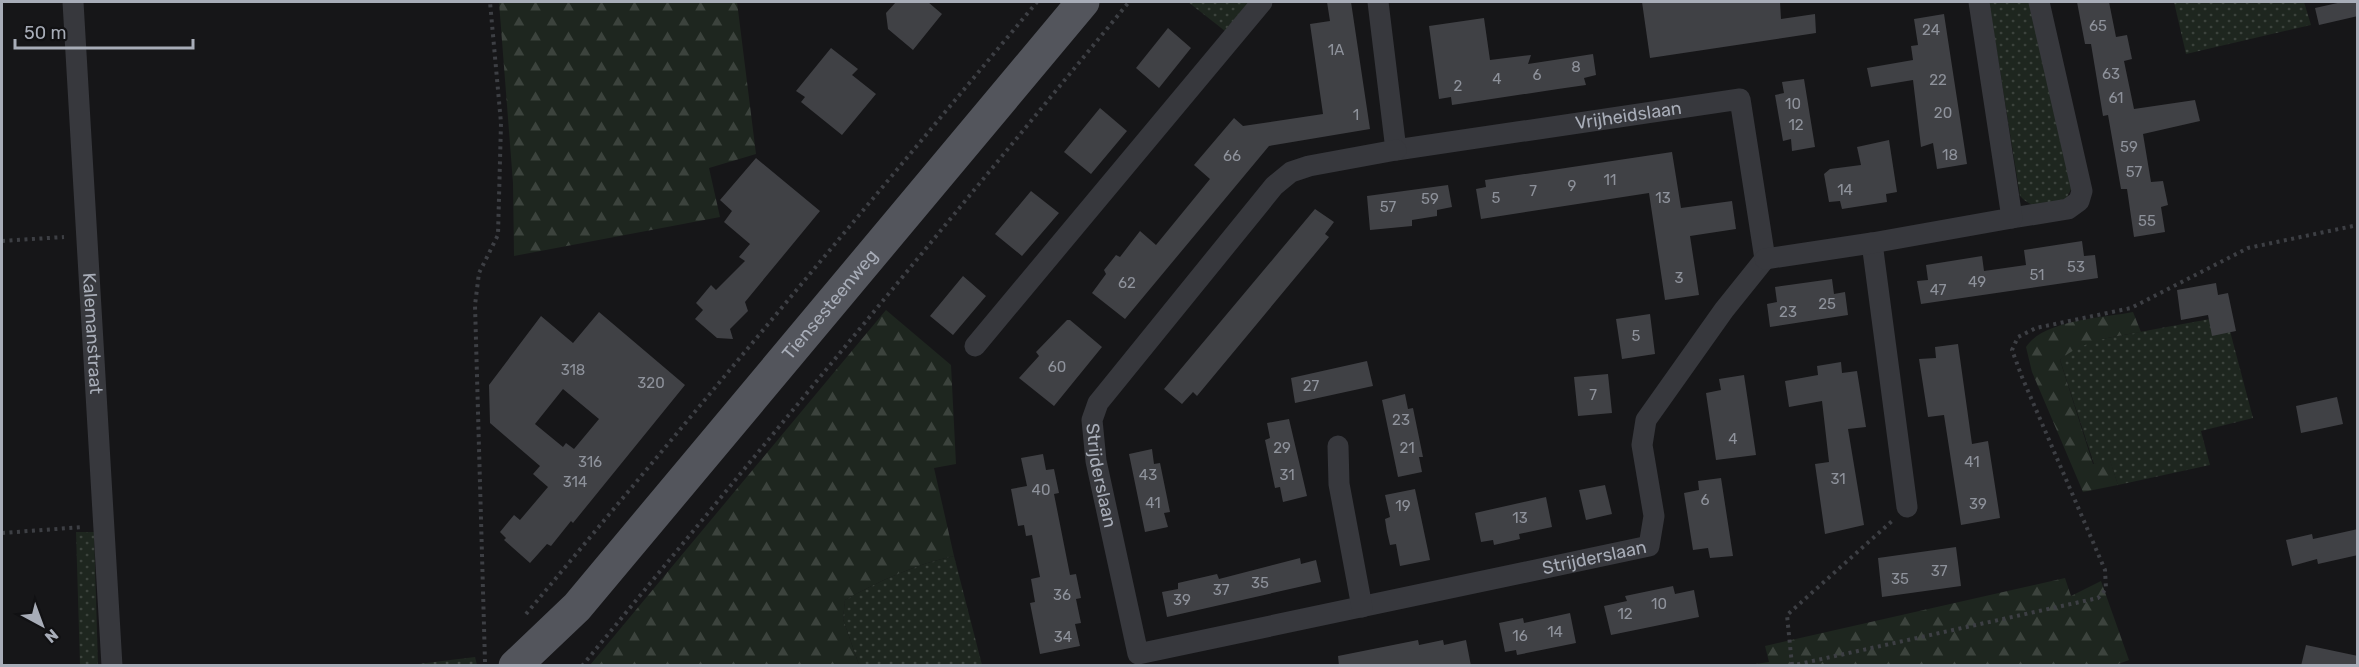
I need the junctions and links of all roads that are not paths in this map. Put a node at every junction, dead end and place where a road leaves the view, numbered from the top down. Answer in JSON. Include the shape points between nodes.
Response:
{"nodes":[{"id":1,"x":73,"y":2,"type":"edge"},
{"id":2,"x":1083,"y":2,"type":"edge"},
{"id":3,"x":1262,"y":2,"type":"edge"},
{"id":4,"x":1378,"y":2,"type":"edge"},
{"id":5,"x":1979,"y":2,"type":"edge"},
{"id":6,"x":2039,"y":2,"type":"edge"},
{"id":7,"x":1396,"y":150,"type":"junction"},
{"id":8,"x":2012,"y":218,"type":"junction"},
{"id":9,"x":1872,"y":243,"type":"junction"},
{"id":10,"x":1766,"y":259,"type":"junction"},
{"id":11,"x":975,"y":346,"type":"dead end"},
{"id":12,"x":1338,"y":446,"type":"dead end"},
{"id":13,"x":1907,"y":507,"type":"road end"},
{"id":14,"x":578,"y":607,"type":"junction"},
{"id":15,"x":1362,"y":607,"type":"junction"},
{"id":16,"x":494,"y":662,"type":"edge"},
{"id":17,"x":112,"y":666,"type":"edge"},
{"id":18,"x":540,"y":666,"type":"edge"}],
"edges":[{"from":1,"to":17,"type":"street","name":"Kalemanstraat"},
{"from":2,"to":14,"type":"main road","name":"Tiensesteenweg"},
{"from":3,"to":11,"type":"street"},
{"from":4,"to":7,"type":"street"},
{"from":5,"to":8,"type":"street"},
{"from":6,"to":8,"type":"street","via":[[2082,191],[2079,201],[2068,209]]},
{"from":7,"to":10,"type":"street","name":"Vrijheidslaan","via":[[1740,99]]},
{"from":7,"to":15,"type":"street","name":"Strijderslaan","via":[[1309,166],[1291,172],[1274,186],[1098,403],[1092,420],[1096,461],[1138,654]]},
{"from":8,"to":9,"type":"street"},
{"from":9,"to":10,"type":"street"},
{"from":9,"to":13,"type":"street"},
{"from":10,"to":15,"type":"street","name":"Strijderslaan","via":[[1717,319],[1646,420],[1642,445],[1654,516],[1649,546]]},
{"from":12,"to":15,"type":"street","via":[[1339,484]]},
{"from":14,"to":16,"type":"main road","name":"Tiensesteenweg"},
{"from":14,"to":18,"type":"main road","name":"Tiensesteenweg"}]}
